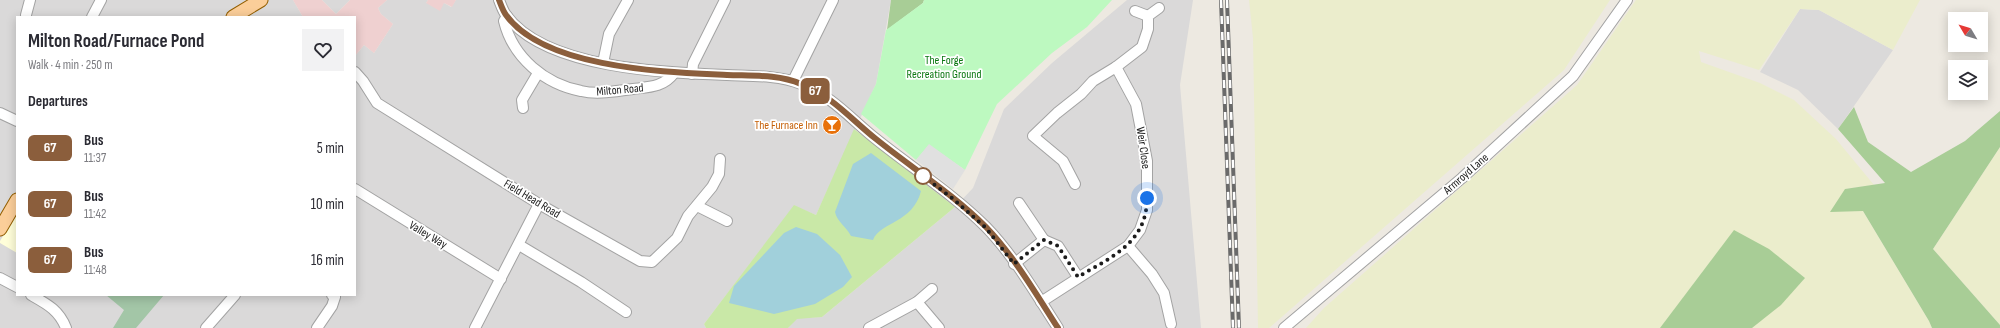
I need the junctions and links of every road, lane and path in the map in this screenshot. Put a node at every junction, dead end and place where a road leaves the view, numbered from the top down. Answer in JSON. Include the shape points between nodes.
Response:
{"nodes":[{"id":1,"x":30,"y":0,"type":"edge"},
{"id":2,"x":101,"y":0,"type":"edge"},
{"id":3,"x":261,"y":0,"type":"edge"},
{"id":4,"x":499,"y":0,"type":"edge"},
{"id":5,"x":628,"y":0,"type":"edge"},
{"id":6,"x":725,"y":0,"type":"edge"},
{"id":7,"x":833,"y":0,"type":"edge"},
{"id":8,"x":1627,"y":0,"type":"edge"},
{"id":9,"x":1159,"y":8,"type":"dead end"},
{"id":10,"x":1135,"y":11,"type":"dead end"},
{"id":11,"x":26,"y":15,"type":"dead end"},
{"id":12,"x":93,"y":16,"type":"edge"},
{"id":13,"x":235,"y":16,"type":"edge"},
{"id":14,"x":506,"y":16,"type":"junction"},
{"id":15,"x":1148,"y":16,"type":"junction"},
{"id":16,"x":603,"y":63,"type":"junction"},
{"id":17,"x":1116,"y":67,"type":"junction"},
{"id":18,"x":674,"y":73,"type":"junction"},
{"id":19,"x":538,"y":74,"type":"junction"},
{"id":20,"x":692,"y":74,"type":"junction"},
{"id":21,"x":362,"y":76,"type":"edge"},
{"id":22,"x":793,"y":81,"type":"junction"},
{"id":23,"x":523,"y":108,"type":"dead end"},
{"id":24,"x":0,"y":113,"type":"edge"},
{"id":25,"x":16,"y":121,"type":"edge"},
{"id":26,"x":720,"y":159,"type":"dead end"},
{"id":27,"x":1075,"y":184,"type":"dead end"},
{"id":28,"x":356,"y":190,"type":"edge"},
{"id":29,"x":16,"y":201,"type":"edge"},
{"id":30,"x":1019,"y":203,"type":"dead end"},
{"id":31,"x":539,"y":204,"type":"junction"},
{"id":32,"x":697,"y":206,"type":"junction"},
{"id":33,"x":2,"y":221,"type":"edge"},
{"id":34,"x":727,"y":221,"type":"dead end"},
{"id":35,"x":1044,"y":240,"type":"junction"},
{"id":36,"x":519,"y":245,"type":"junction"},
{"id":37,"x":1128,"y":246,"type":"junction"},
{"id":38,"x":1014,"y":264,"type":"junction"},
{"id":39,"x":1078,"y":277,"type":"junction"},
{"id":40,"x":0,"y":278,"type":"edge"},
{"id":41,"x":501,"y":278,"type":"junction"},
{"id":42,"x":16,"y":286,"type":"edge"},
{"id":43,"x":932,"y":289,"type":"dead end"},
{"id":44,"x":33,"y":296,"type":"edge"},
{"id":45,"x":235,"y":296,"type":"edge"},
{"id":46,"x":334,"y":296,"type":"edge"},
{"id":47,"x":917,"y":302,"type":"junction"},
{"id":48,"x":1041,"y":302,"type":"junction"},
{"id":49,"x":626,"y":312,"type":"dead end"},
{"id":50,"x":1171,"y":324,"type":"dead end"},
{"id":51,"x":66,"y":328,"type":"edge"},
{"id":52,"x":206,"y":328,"type":"edge"},
{"id":53,"x":317,"y":328,"type":"edge"},
{"id":54,"x":475,"y":328,"type":"edge"},
{"id":55,"x":869,"y":328,"type":"edge"},
{"id":56,"x":939,"y":328,"type":"edge"},
{"id":57,"x":1058,"y":328,"type":"edge"},
{"id":58,"x":1284,"y":328,"type":"edge"}],
"edges":[{"from":1,"to":11,"type":"street"},
{"from":2,"to":12,"type":"street"},
{"from":3,"to":13,"type":"main road"},
{"from":4,"to":14,"type":"street","name":"Milton Road"},
{"from":5,"to":16,"type":"street","via":[[609,34]]},
{"from":6,"to":20,"type":"street","via":[[693,64]]},
{"from":7,"to":22,"type":"street"},
{"from":8,"to":58,"type":"street","name":"Armroyd Lane","via":[[1573,76],[1462,178]]},
{"from":9,"to":15,"type":"street"},
{"from":10,"to":15,"type":"street"},
{"from":14,"to":16,"type":"street","name":"Milton Road","via":[[544,44],[578,58]]},
{"from":14,"to":19,"type":"street","name":"Milton Road","via":[[504,22],[513,45]]},
{"from":15,"to":17,"type":"street","via":[[1148,29],[1142,47]]},
{"from":16,"to":18,"type":"street","name":"Milton Road"},
{"from":17,"to":27,"type":"street","via":[[1093,81],[1033,136],[1063,161]]},
{"from":17,"to":37,"type":"street","name":"Weir Close","via":[[1136,104],[1147,161],[1147,210],[1140,230]]},
{"from":18,"to":19,"type":"street","name":"Milton Road","via":[[660,85],[609,92],[582,92],[559,85]]},
{"from":18,"to":20,"type":"street","name":"Milton Road"},
{"from":19,"to":23,"type":"street","via":[[522,100]]},
{"from":20,"to":22,"type":"street","name":"Milton Road","via":[[768,77]]},
{"from":21,"to":31,"type":"street","name":"Field Head Road","via":[[377,103]]},
{"from":22,"to":38,"type":"street","name":"Milton Road","via":[[827,97],[881,144],[952,198],[986,228]]},
{"from":24,"to":25,"type":"street"},
{"from":26,"to":32,"type":"street","name":"Field Head Road","via":[[719,174]]},
{"from":28,"to":41,"type":"street","name":"Valley Way"},
{"from":29,"to":33,"type":"main road"},
{"from":30,"to":35,"type":"street"},
{"from":31,"to":32,"type":"street","name":"Field Head Road","via":[[640,261],[652,262],[677,238],[688,216]]},
{"from":31,"to":36,"type":"street"},
{"from":32,"to":34,"type":"street"},
{"from":35,"to":38,"type":"street"},
{"from":35,"to":39,"type":"street","via":[[1058,246]]},
{"from":36,"to":41,"type":"street"},
{"from":36,"to":49,"type":"street"},
{"from":37,"to":39,"type":"street","name":"Weir Close"},
{"from":37,"to":50,"type":"street","via":[[1152,274],[1164,293]]},
{"from":38,"to":48,"type":"street","name":"Milton Road"},
{"from":39,"to":48,"type":"street","name":"Weir Close"},
{"from":40,"to":42,"type":"street"},
{"from":41,"to":54,"type":"street"},
{"from":43,"to":47,"type":"street"},
{"from":44,"to":51,"type":"street","via":[[52,307],[62,318]]},
{"from":45,"to":52,"type":"street"},
{"from":46,"to":53,"type":"street","via":[[332,306]]},
{"from":47,"to":55,"type":"street"},
{"from":47,"to":56,"type":"street"},
{"from":48,"to":57,"type":"street","name":"Milton Road"}]}
